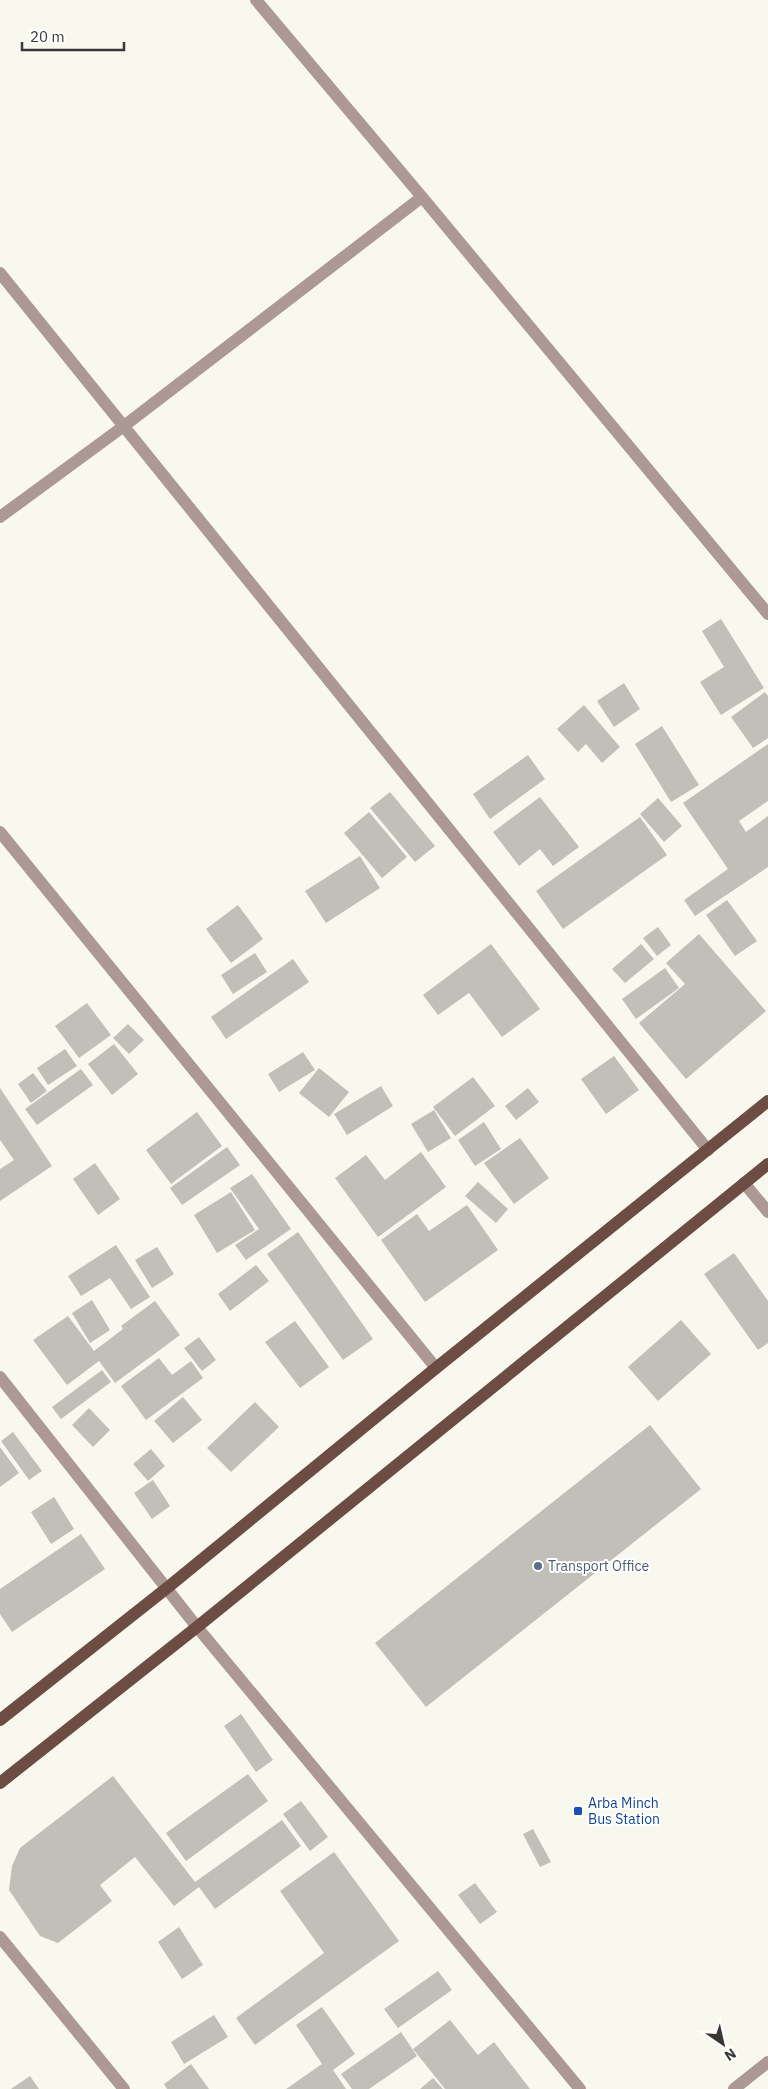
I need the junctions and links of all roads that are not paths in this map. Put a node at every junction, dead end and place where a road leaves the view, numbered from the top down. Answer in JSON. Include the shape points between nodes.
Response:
{"nodes":[{"id":1,"x":256,"y":0,"type":"edge"},
{"id":2,"x":422,"y":197,"type":"junction"},
{"id":3,"x":0,"y":273,"type":"edge"},
{"id":4,"x":124,"y":426,"type":"junction"},
{"id":5,"x":0,"y":517,"type":"edge"},
{"id":6,"x":768,"y":614,"type":"edge"},
{"id":7,"x":0,"y":832,"type":"edge"},
{"id":8,"x":768,"y":1101,"type":"edge"},
{"id":9,"x":708,"y":1150,"type":"junction"},
{"id":10,"x":768,"y":1164,"type":"edge"},
{"id":11,"x":744,"y":1183,"type":"junction"},
{"id":12,"x":768,"y":1212,"type":"edge"},
{"id":13,"x":436,"y":1368,"type":"junction"},
{"id":14,"x":0,"y":1377,"type":"edge"},
{"id":15,"x":167,"y":1588,"type":"junction"},
{"id":16,"x":197,"y":1627,"type":"junction"},
{"id":17,"x":0,"y":1720,"type":"edge"},
{"id":18,"x":0,"y":1783,"type":"edge"},
{"id":19,"x":0,"y":1938,"type":"edge"},
{"id":20,"x":768,"y":2062,"type":"edge"},
{"id":21,"x":124,"y":2089,"type":"edge"},
{"id":22,"x":580,"y":2089,"type":"edge"},
{"id":23,"x":734,"y":2089,"type":"edge"}],
"edges":[{"from":1,"to":2,"type":"street"},
{"from":2,"to":4,"type":"street"},
{"from":2,"to":6,"type":"street"},
{"from":3,"to":4,"type":"street"},
{"from":4,"to":5,"type":"street"},
{"from":4,"to":9,"type":"street"},
{"from":7,"to":13,"type":"street"},
{"from":8,"to":9,"type":"main road"},
{"from":9,"to":13,"type":"main road"},
{"from":10,"to":11,"type":"main road"},
{"from":11,"to":12,"type":"street"},
{"from":11,"to":16,"type":"main road"},
{"from":13,"to":15,"type":"main road"},
{"from":14,"to":15,"type":"street"},
{"from":15,"to":16,"type":"street"},
{"from":15,"to":17,"type":"main road"},
{"from":16,"to":18,"type":"main road"},
{"from":16,"to":22,"type":"street"},
{"from":19,"to":21,"type":"street"},
{"from":20,"to":23,"type":"street"}]}
